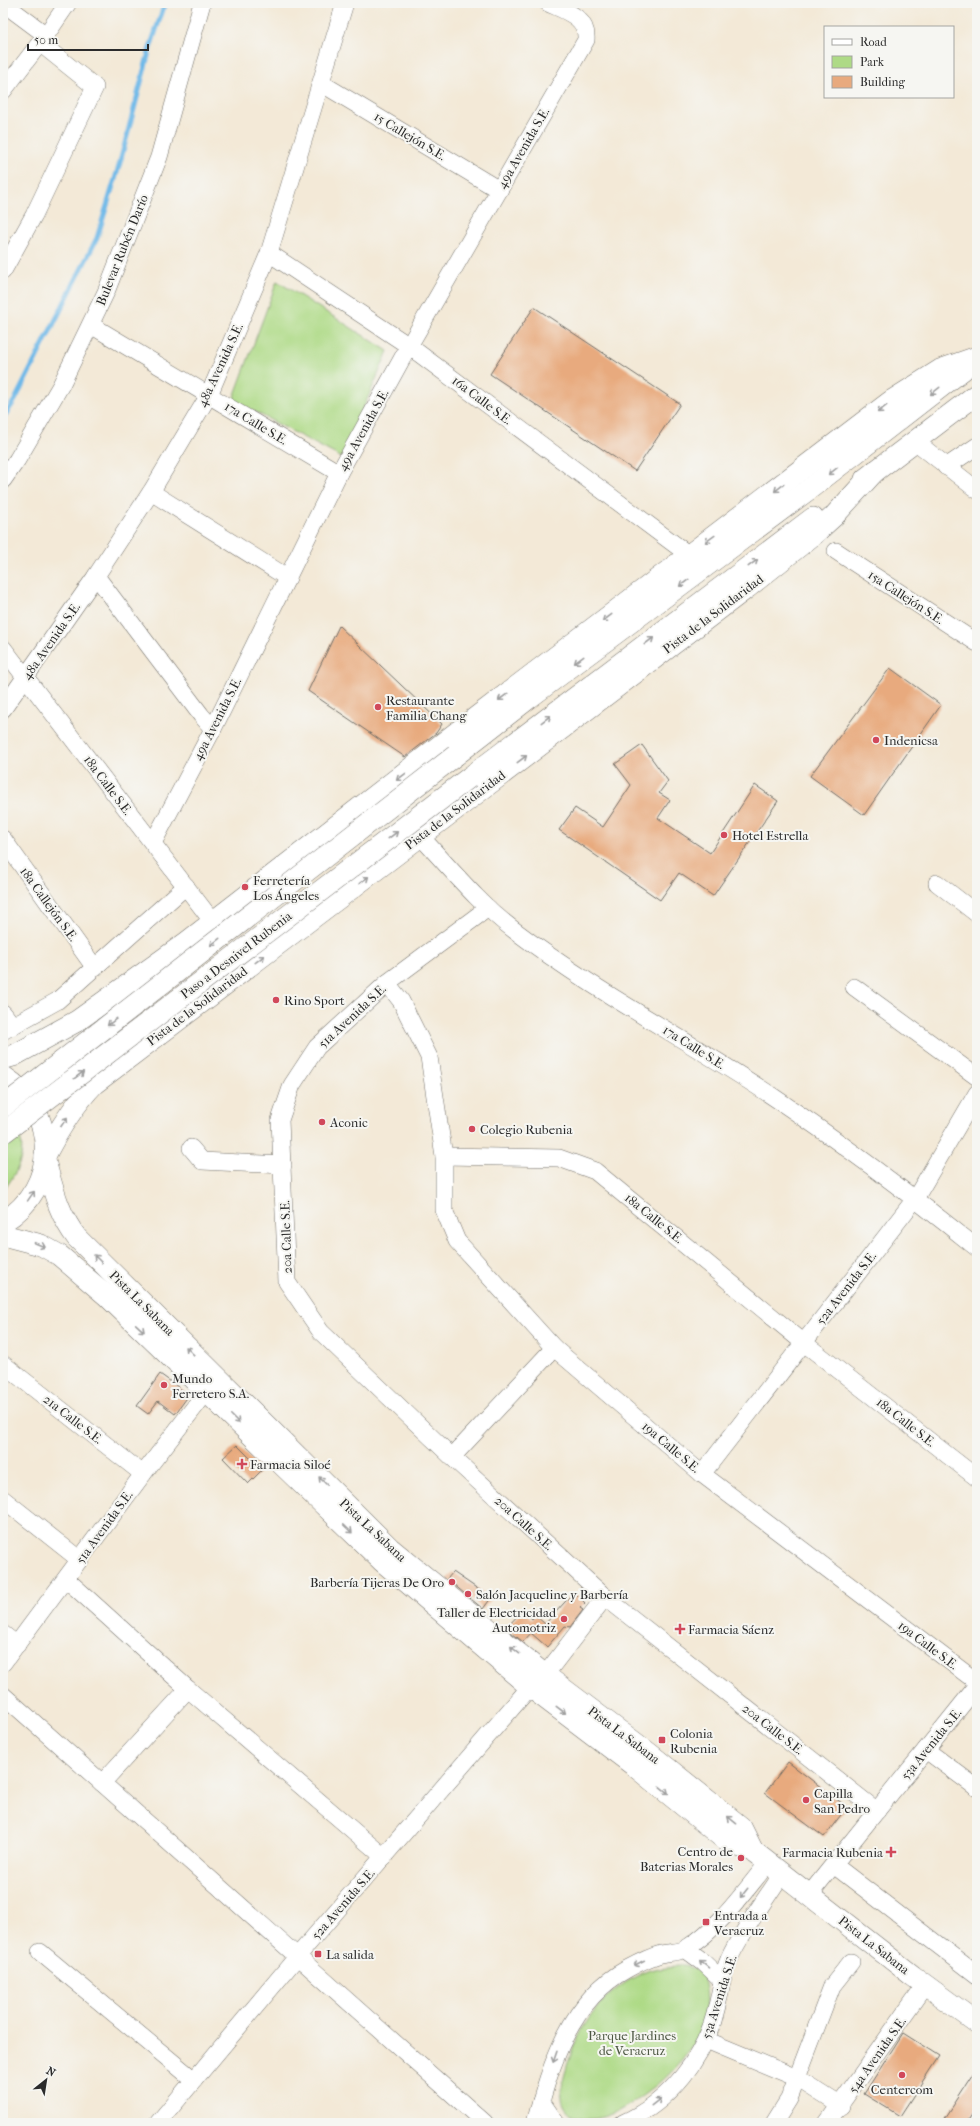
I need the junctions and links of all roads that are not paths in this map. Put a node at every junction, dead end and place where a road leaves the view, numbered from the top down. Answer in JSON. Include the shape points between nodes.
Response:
{"nodes":[{"id":1,"x":3,"y":3,"type":"edge"},
{"id":2,"x":68,"y":3,"type":"edge"},
{"id":3,"x":202,"y":3,"type":"edge"},
{"id":4,"x":345,"y":3,"type":"edge"},
{"id":5,"x":548,"y":3,"type":"edge"},
{"id":6,"x":43,"y":39,"type":"junction"},
{"id":7,"x":321,"y":83,"type":"junction"},
{"id":8,"x":3,"y":91,"type":"edge"},
{"id":9,"x":499,"y":190,"type":"junction"},
{"id":10,"x":269,"y":253,"type":"junction"},
{"id":11,"x":3,"y":271,"type":"edge"},
{"id":12,"x":91,"y":325,"type":"junction"},
{"id":13,"x":409,"y":346,"type":"junction"},
{"id":14,"x":977,"y":358,"type":"edge"},
{"id":15,"x":977,"y":394,"type":"edge"},
{"id":16,"x":209,"y":395,"type":"junction"},
{"id":17,"x":916,"y":442,"type":"junction"},
{"id":18,"x":977,"y":446,"type":"edge"},
{"id":19,"x":946,"y":467,"type":"junction"},
{"id":20,"x":875,"y":471,"type":"junction"},
{"id":21,"x":339,"y":473,"type":"junction"},
{"id":22,"x":3,"y":480,"type":"edge"},
{"id":23,"x":977,"y":490,"type":"edge"},
{"id":24,"x":151,"y":492,"type":"junction"},
{"id":25,"x":836,"y":551,"type":"dead end"},
{"id":26,"x":689,"y":555,"type":"junction"},
{"id":27,"x":96,"y":576,"type":"junction"},
{"id":28,"x":288,"y":578,"type":"junction"},
{"id":29,"x":977,"y":643,"type":"edge"},
{"id":30,"x":3,"y":648,"type":"edge"},
{"id":31,"x":26,"y":678,"type":"junction"},
{"id":32,"x":3,"y":709,"type":"edge"},
{"id":33,"x":213,"y":729,"type":"junction"},
{"id":34,"x":470,"y":777,"type":"joint"},
{"id":35,"x":421,"y":837,"type":"junction"},
{"id":36,"x":3,"y":839,"type":"edge"},
{"id":37,"x":153,"y":843,"type":"junction"},
{"id":38,"x":937,"y":883,"type":"dead end"},
{"id":39,"x":186,"y":886,"type":"junction"},
{"id":40,"x":488,"y":908,"type":"junction"},
{"id":41,"x":977,"y":914,"type":"edge"},
{"id":42,"x":213,"y":922,"type":"junction"},
{"id":43,"x":95,"y":968,"type":"junction"},
{"id":44,"x":387,"y":983,"type":"junction"},
{"id":45,"x":854,"y":987,"type":"dead end"},
{"id":46,"x":6,"y":1023,"type":"edge"},
{"id":47,"x":3,"y":1059,"type":"edge"},
{"id":48,"x":3,"y":1076,"type":"edge"},
{"id":49,"x":977,"y":1076,"type":"edge"},
{"id":50,"x":977,"y":1093,"type":"edge"},
{"id":51,"x":3,"y":1107,"type":"edge"},
{"id":52,"x":3,"y":1133,"type":"edge"},
{"id":53,"x":191,"y":1148,"type":"dead end"},
{"id":54,"x":444,"y":1156,"type":"junction"},
{"id":55,"x":45,"y":1158,"type":"junction"},
{"id":56,"x":283,"y":1165,"type":"junction"},
{"id":57,"x":916,"y":1199,"type":"junction"},
{"id":58,"x":3,"y":1222,"type":"edge"},
{"id":59,"x":3,"y":1235,"type":"edge"},
{"id":60,"x":977,"y":1248,"type":"edge"},
{"id":61,"x":804,"y":1343,"type":"junction"},
{"id":62,"x":554,"y":1348,"type":"junction"},
{"id":63,"x":3,"y":1364,"type":"edge"},
{"id":64,"x":207,"y":1391,"type":"junction"},
{"id":65,"x":452,"y":1457,"type":"junction"},
{"id":66,"x":143,"y":1474,"type":"junction"},
{"id":67,"x":702,"y":1474,"type":"junction"},
{"id":68,"x":977,"y":1478,"type":"edge"},
{"id":69,"x":3,"y":1499,"type":"edge"},
{"id":70,"x":80,"y":1560,"type":"junction"},
{"id":71,"x":66,"y":1579,"type":"junction"},
{"id":72,"x":605,"y":1597,"type":"junction"},
{"id":73,"x":3,"y":1634,"type":"edge"},
{"id":74,"x":17,"y":1645,"type":"junction"},
{"id":75,"x":3,"y":1663,"type":"edge"},
{"id":76,"x":538,"y":1681,"type":"junction"},
{"id":77,"x":977,"y":1682,"type":"edge"},
{"id":78,"x":977,"y":1686,"type":"edge"},
{"id":79,"x":188,"y":1689,"type":"junction"},
{"id":80,"x":3,"y":1695,"type":"edge"},
{"id":81,"x":926,"y":1750,"type":"junction"},
{"id":82,"x":102,"y":1783,"type":"junction"},
{"id":83,"x":977,"y":1788,"type":"edge"},
{"id":84,"x":877,"y":1811,"type":"junction"},
{"id":85,"x":384,"y":1857,"type":"junction"},
{"id":86,"x":768,"y":1862,"type":"junction"},
{"id":87,"x":834,"y":1865,"type":"junction"},
{"id":88,"x":809,"y":1895,"type":"junction"},
{"id":89,"x":685,"y":1949,"type":"junction"},
{"id":90,"x":40,"y":1952,"type":"dead end"},
{"id":91,"x":297,"y":1956,"type":"junction"},
{"id":92,"x":851,"y":1962,"type":"dead end"},
{"id":93,"x":977,"y":1975,"type":"edge"},
{"id":94,"x":722,"y":1980,"type":"junction"},
{"id":95,"x":925,"y":1985,"type":"junction"},
{"id":96,"x":977,"y":2022,"type":"edge"},
{"id":97,"x":706,"y":2040,"type":"junction"},
{"id":98,"x":797,"y":2078,"type":"junction"},
{"id":99,"x":194,"y":2080,"type":"junction"},
{"id":100,"x":541,"y":2101,"type":"junction"},
{"id":101,"x":835,"y":2117,"type":"edge"},
{"id":102,"x":158,"y":2123,"type":"edge"},
{"id":103,"x":485,"y":2123,"type":"edge"},
{"id":104,"x":535,"y":2123,"type":"edge"},
{"id":105,"x":556,"y":2123,"type":"edge"},
{"id":106,"x":623,"y":2123,"type":"edge"},
{"id":107,"x":774,"y":2123,"type":"edge"}],
"edges":[{"from":1,"to":6,"type":"street"},
{"from":2,"to":6,"type":"street"},
{"from":3,"to":12,"type":"street","name":"Bulevar Rubén Darío","via":[[159,157]]},
{"from":4,"to":7,"type":"street","name":"48a Avenida S.E."},
{"from":5,"to":9,"type":"street","name":"49a Avenida S.E.","via":[[578,18],[584,25],[586,40]]},
{"from":6,"to":8,"type":"street"},
{"from":6,"to":11,"type":"street","via":[[95,87],[34,215]]},
{"from":7,"to":9,"type":"street","name":"15 Callejón S.E."},
{"from":7,"to":10,"type":"street","name":"48a Avenida S.E."},
{"from":9,"to":13,"type":"street","name":"49a Avenida S.E."},
{"from":10,"to":13,"type":"street","name":"16a Calle S.E."},
{"from":10,"to":16,"type":"street","name":"48a Avenida S.E."},
{"from":12,"to":16,"type":"street","name":"17a Calle S.E."},
{"from":12,"to":22,"type":"street","name":"Bulevar Rubén Darío","via":[[62,385]]},
{"from":13,"to":21,"type":"street","name":"49a Avenida S.E."},
{"from":13,"to":26,"type":"street","name":"16a Calle S.E."},
{"from":14,"to":26,"type":"main road","one_way":true,"via":[[940,370],[912,387]]},
{"from":14,"to":51,"type":"main road","name":"Paso a Desnivel Rubenia","one_way":true,"bridge":true,"via":[[812,487],[529,698]]},
{"from":15,"to":17,"type":"main road","name":"Pista de la Solidaridad"},
{"from":16,"to":21,"type":"street","name":"17a Calle S.E."},
{"from":16,"to":24,"type":"street","name":"48a Avenida S.E."},
{"from":17,"to":19,"type":"street"},
{"from":17,"to":20,"type":"main road","name":"Pista de la Solidaridad"},
{"from":18,"to":19,"type":"street"},
{"from":19,"to":23,"type":"street"},
{"from":34,"to":20,"type":"main road","name":"Pista de la Solidaridad","one_way":true},
{"from":35,"to":20,"type":"main road","name":"Pista de la Solidaridad","one_way":true,"via":[[753,584],[834,516]]},
{"from":21,"to":28,"type":"street","name":"49a Avenida S.E."},
{"from":24,"to":27,"type":"street","name":"48a Avenida S.E."},
{"from":24,"to":28,"type":"street"},
{"from":25,"to":29,"type":"street","name":"15a Callejón S.E."},
{"from":26,"to":42,"type":"main road","one_way":true},
{"from":27,"to":31,"type":"street","name":"48a Avenida S.E."},
{"from":27,"to":33,"type":"street"},
{"from":28,"to":33,"type":"street","name":"49a Avenida S.E."},
{"from":30,"to":31,"type":"street","name":"18a Calle S.E."},
{"from":31,"to":32,"type":"street","name":"48a Avenida S.E."},
{"from":31,"to":37,"type":"street","name":"18a Calle S.E."},
{"from":33,"to":37,"type":"street","name":"49a Avenida S.E."},
{"from":52,"to":34,"type":"main road","name":"Paso a Desnivel Rubenia","one_way":true,"bridge":true},
{"from":35,"to":40,"type":"street","name":"17a Calle S.E."},
{"from":55,"to":35,"type":"main road","name":"Pista de la Solidaridad","one_way":true,"via":[[66,1119],[80,1098],[94,1084]]},
{"from":36,"to":43,"type":"street","name":"18a Callejón S.E."},
{"from":37,"to":39,"type":"street","name":"18a Calle S.E."},
{"from":38,"to":41,"type":"street"},
{"from":39,"to":42,"type":"street","name":"18a Calle S.E."},
{"from":39,"to":43,"type":"street"},
{"from":40,"to":44,"type":"street","name":"51a Avenida S.E."},
{"from":40,"to":57,"type":"street","name":"17a Calle S.E.","via":[[514,930],[611,995],[775,1098]]},
{"from":42,"to":47,"type":"main road","via":[[77,1021]]},
{"from":43,"to":46,"type":"street","via":[[57,1001]]},
{"from":44,"to":54,"type":"street","via":[[401,1001],[429,1057]]},
{"from":44,"to":56,"type":"street","name":"51a Avenida S.E.","via":[[317,1046],[292,1085],[280,1120]]},
{"from":45,"to":49,"type":"street"},
{"from":48,"to":55,"type":"main road","via":[[24,1093],[36,1110],[43,1130]]},
{"from":50,"to":57,"type":"street","name":"52a Avenida S.E."},
{"from":53,"to":56,"type":"street","via":[[202,1161]]},
{"from":54,"to":61,"type":"street","name":"18a Calle S.E.","via":[[559,1158],[595,1171]]},
{"from":54,"to":62,"type":"street","name":"19a Calle S.E.","via":[[444,1210],[457,1241]]},
{"from":58,"to":55,"type":"main road","one_way":true,"via":[[30,1198],[39,1180]]},
{"from":76,"to":55,"type":"main road","name":"Pista La Sabana","one_way":true,"via":[[390,1548],[77,1238],[65,1221],[55,1199]]},
{"from":56,"to":65,"type":"street","name":"20a Calle S.E.","via":[[288,1282],[321,1332]]},
{"from":57,"to":60,"type":"street","name":"17a Calle S.E."},
{"from":57,"to":61,"type":"street","name":"52a Avenida S.E."},
{"from":59,"to":64,"type":"main road","name":"Pista La Sabana","one_way":true,"via":[[41,1245],[59,1256],[106,1295]]},
{"from":61,"to":67,"type":"street","name":"52a Avenida S.E."},
{"from":61,"to":68,"type":"street","name":"18a Calle S.E."},
{"from":62,"to":65,"type":"street"},
{"from":62,"to":67,"type":"street","name":"19a Calle S.E."},
{"from":63,"to":66,"type":"street","name":"21a Calle S.E."},
{"from":64,"to":66,"type":"street","name":"51a Avenida S.E."},
{"from":64,"to":76,"type":"main road","name":"Pista La Sabana","one_way":true,"via":[[382,1561]]},
{"from":65,"to":72,"type":"street","name":"20a Calle S.E."},
{"from":66,"to":70,"type":"street","name":"51a Avenida S.E."},
{"from":67,"to":77,"type":"street","name":"19a Calle S.E."},
{"from":69,"to":70,"type":"street"},
{"from":70,"to":71,"type":"street","name":"51a Avenida S.E."},
{"from":71,"to":74,"type":"street","name":"51a Avenida S.E."},
{"from":71,"to":79,"type":"street"},
{"from":72,"to":76,"type":"street","name":"52a Avenida S.E."},
{"from":72,"to":84,"type":"street","name":"20a Calle S.E."},
{"from":73,"to":74,"type":"street"},
{"from":74,"to":75,"type":"street","name":"51a Avenida S.E."},
{"from":76,"to":85,"type":"street","name":"52a Avenida S.E."},
{"from":76,"to":86,"type":"main road","name":"Pista La Sabana","via":[[633,1765],[729,1843]]},
{"from":78,"to":81,"type":"street","name":"53a Avenida S.E."},
{"from":79,"to":82,"type":"street"},
{"from":79,"to":85,"type":"street"},
{"from":80,"to":82,"type":"street"},
{"from":81,"to":83,"type":"street"},
{"from":81,"to":84,"type":"street","name":"53a Avenida S.E."},
{"from":82,"to":91,"type":"street"},
{"from":84,"to":87,"type":"street","name":"53a Avenida S.E."},
{"from":85,"to":91,"type":"street","name":"52a Avenida S.E."},
{"from":86,"to":88,"type":"main road","name":"Pista La Sabana"},
{"from":86,"to":89,"type":"street","one_way":true,"via":[[716,1926]]},
{"from":86,"to":94,"type":"street","name":"53a Avenida S.E."},
{"from":87,"to":88,"type":"street","name":"53a Avenida S.E."},
{"from":87,"to":93,"type":"street"},
{"from":88,"to":95,"type":"main road","name":"Pista La Sabana"},
{"from":94,"to":89,"type":"street","one_way":true,"via":[[704,1962]]},
{"from":89,"to":100,"type":"street","one_way":true,"via":[[646,1960],[626,1970],[591,1996],[561,2042]]},
{"from":90,"to":99,"type":"street"},
{"from":91,"to":99,"type":"street","name":"52a Avenida S.E."},
{"from":91,"to":103,"type":"street"},
{"from":92,"to":98,"type":"street","via":[[832,1986]]},
{"from":94,"to":97,"type":"street","name":"53a Avenida S.E.","via":[[717,2007]]},
{"from":95,"to":96,"type":"main road","name":"Pista La Sabana"},
{"from":95,"to":101,"type":"street","name":"54a Avenida S.E."},
{"from":97,"to":98,"type":"street"},
{"from":106,"to":97,"type":"street","name":"53a Avenida S.E.","one_way":true,"via":[[666,2094],[688,2070]]},
{"from":98,"to":101,"type":"street"},
{"from":98,"to":107,"type":"street"},
{"from":99,"to":102,"type":"street","name":"52a Avenida S.E."},
{"from":100,"to":104,"type":"street"},
{"from":100,"to":105,"type":"street"}]}
